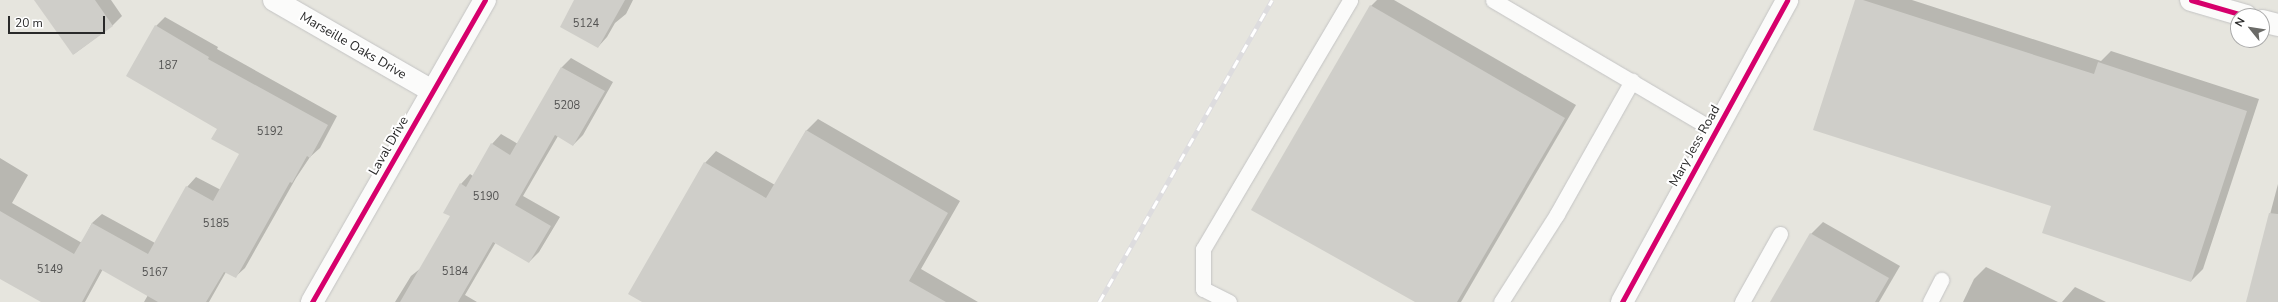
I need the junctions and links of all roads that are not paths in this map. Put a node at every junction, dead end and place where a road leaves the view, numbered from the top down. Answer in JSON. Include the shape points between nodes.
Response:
{"nodes":[{"id":1,"x":274,"y":0,"type":"edge"},
{"id":2,"x":485,"y":0,"type":"edge"},
{"id":3,"x":1350,"y":0,"type":"edge"},
{"id":4,"x":1493,"y":0,"type":"edge"},
{"id":5,"x":1787,"y":0,"type":"edge"},
{"id":6,"x":2191,"y":0,"type":"edge"},
{"id":7,"x":2230,"y":11,"type":"edge"},
{"id":8,"x":1632,"y":82,"type":"junction"},
{"id":9,"x":432,"y":91,"type":"junction"},
{"id":10,"x":1715,"y":131,"type":"junction"},
{"id":11,"x":1780,"y":234,"type":"dead end"},
{"id":12,"x":1941,"y":280,"type":"dead end"},
{"id":13,"x":312,"y":302,"type":"edge"},
{"id":14,"x":1229,"y":302,"type":"edge"},
{"id":15,"x":1502,"y":302,"type":"edge"},
{"id":16,"x":1622,"y":302,"type":"edge"},
{"id":17,"x":1742,"y":302,"type":"edge"},
{"id":18,"x":1930,"y":302,"type":"edge"}],
"edges":[{"from":1,"to":9,"type":"street","name":"Marseille Oaks Drive"},
{"from":2,"to":9,"type":"street","name":"Laval Drive"},
{"from":3,"to":14,"type":"lane","via":[[1204,249],[1203,288]]},
{"from":4,"to":8,"type":"lane"},
{"from":5,"to":10,"type":"street","name":"Mary Jess Road"},
{"from":6,"to":7,"type":"street"},
{"from":8,"to":10,"type":"lane"},
{"from":8,"to":15,"type":"lane","via":[[1557,214]]},
{"from":9,"to":13,"type":"street","name":"Laval Drive"},
{"from":10,"to":16,"type":"street","name":"Mary Jess Road"},
{"from":11,"to":17,"type":"lane"},
{"from":12,"to":18,"type":"lane"}]}
